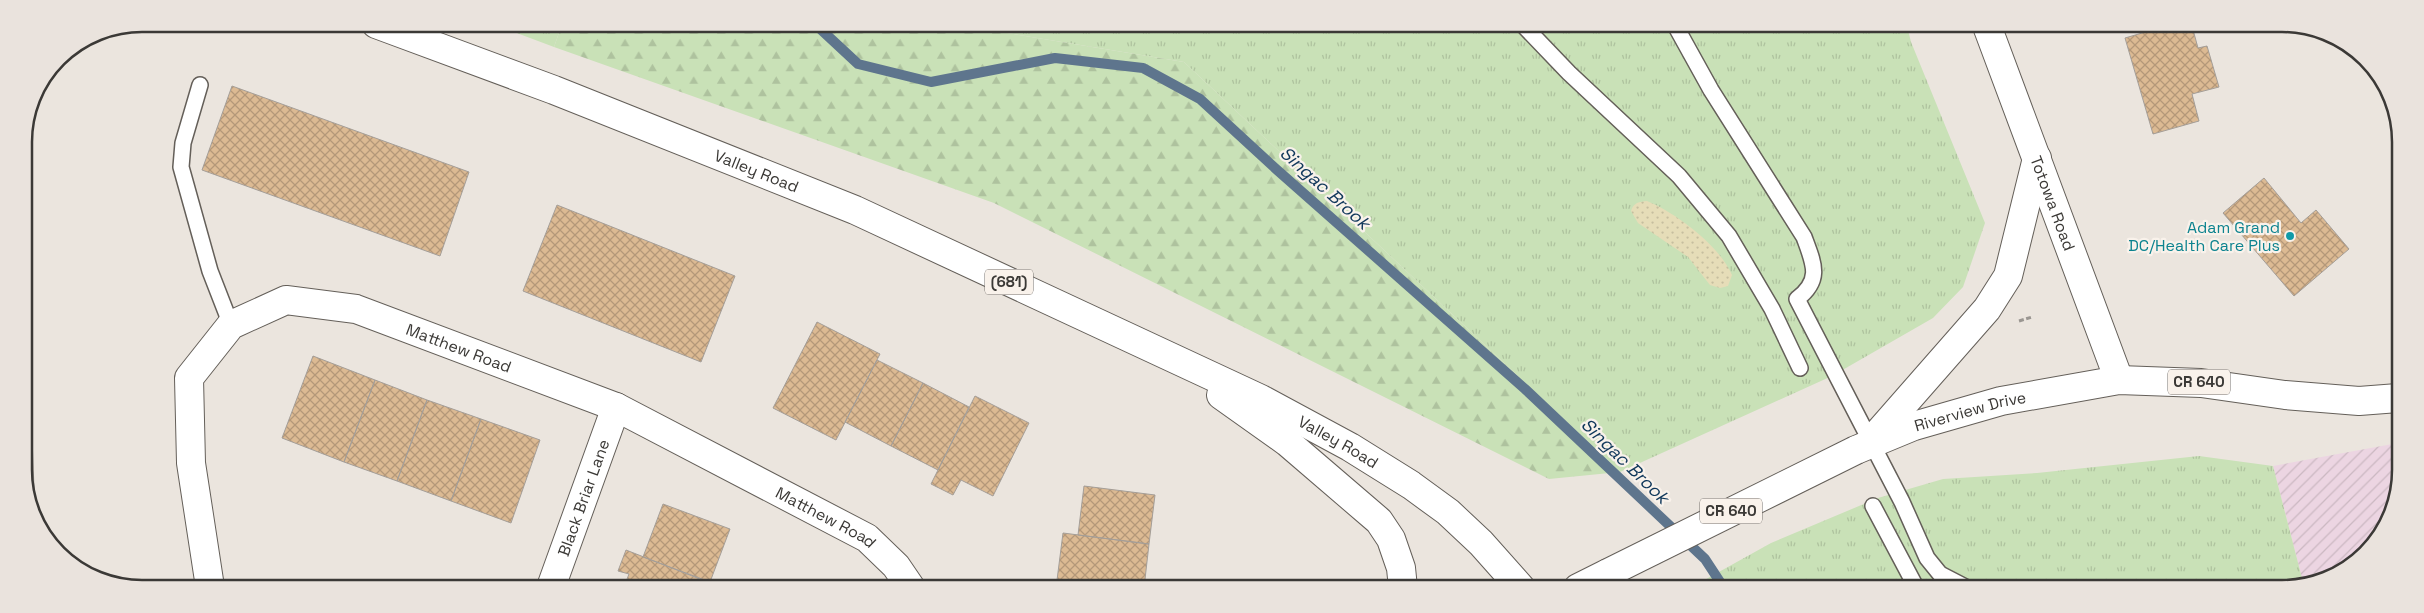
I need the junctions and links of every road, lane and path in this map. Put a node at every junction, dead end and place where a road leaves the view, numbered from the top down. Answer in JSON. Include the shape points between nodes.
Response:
{"nodes":[{"id":1,"x":398,"y":32,"type":"edge"},
{"id":2,"x":1530,"y":32,"type":"edge"},
{"id":3,"x":1679,"y":32,"type":"edge"},
{"id":4,"x":1989,"y":32,"type":"edge"},
{"id":5,"x":200,"y":85,"type":"dead end"},
{"id":6,"x":2037,"y":158,"type":"junction"},
{"id":7,"x":1797,"y":299,"type":"junction"},
{"id":8,"x":1772,"y":309,"type":"junction"},
{"id":9,"x":231,"y":325,"type":"junction"},
{"id":10,"x":1128,"y":338,"type":"junction"},
{"id":11,"x":1800,"y":368,"type":"dead end"},
{"id":12,"x":2119,"y":380,"type":"junction"},
{"id":13,"x":2392,"y":398,"type":"edge"},
{"id":14,"x":616,"y":407,"type":"junction"},
{"id":15,"x":1863,"y":446,"type":"junction"},
{"id":16,"x":1873,"y":506,"type":"dead end"},
{"id":17,"x":1940,"y":574,"type":"junction"},
{"id":18,"x":208,"y":580,"type":"edge"},
{"id":19,"x":554,"y":580,"type":"edge"},
{"id":20,"x":906,"y":580,"type":"edge"},
{"id":21,"x":1402,"y":580,"type":"edge"},
{"id":22,"x":1514,"y":580,"type":"edge"},
{"id":23,"x":1594,"y":580,"type":"edge"},
{"id":24,"x":1912,"y":580,"type":"edge"},
{"id":25,"x":1923,"y":580,"type":"edge"},
{"id":26,"x":1952,"y":580,"type":"edge"}],
"edges":[{"from":1,"to":10,"type":"main road","name":"Valley Road","number":"(681)","via":[[554,90],[855,210]]},
{"from":2,"to":8,"type":"lane","via":[[1679,176],[1729,236]]},
{"from":3,"to":7,"type":"lane","via":[[1711,90],[1804,238],[1814,262],[1813,282]]},
{"from":4,"to":6,"type":"main road","name":"Totowa Road"},
{"from":5,"to":9,"type":"lane","via":[[183,143],[181,167],[210,271]]},
{"from":6,"to":12,"type":"main road","name":"Totowa Road"},
{"from":6,"to":15,"type":"main road","via":[[2008,276],[1987,309]]},
{"from":7,"to":8,"type":"lane"},
{"from":7,"to":15,"type":"lane"},
{"from":8,"to":11,"type":"lane"},
{"from":9,"to":14,"type":"main road","name":"Matthew Road","via":[[286,300],[356,309]]},
{"from":9,"to":18,"type":"main road","name":"Matthew Road","via":[[189,378],[191,463]]},
{"from":10,"to":21,"type":"main road","name":"Valley Road","via":[[1218,392],[1287,442],[1357,501],[1379,521],[1391,539]]},
{"from":10,"to":22,"type":"main road","name":"Valley Road","number":"(681)","via":[[1261,400],[1350,447],[1411,485],[1454,518]]},
{"from":12,"to":13,"type":"main road","name":"Riverview Drive","number":"CR 640","via":[[2201,382],[2285,395],[2359,401]]},
{"from":12,"to":15,"type":"main road","name":"Riverview Drive","number":"CR 640","via":[[2001,400],[1914,426]]},
{"from":14,"to":19,"type":"main road","name":"Black Briar Lane"},
{"from":14,"to":20,"type":"main road","name":"Matthew Road","via":[[867,538]]},
{"from":15,"to":17,"type":"lane","via":[[1902,502],[1927,558]]},
{"from":15,"to":23,"type":"main road","name":"Riverview Drive","number":"CR 640","bridge":true},
{"from":16,"to":24,"type":"lane"},
{"from":17,"to":25,"type":"lane"},
{"from":17,"to":26,"type":"lane"}]}
